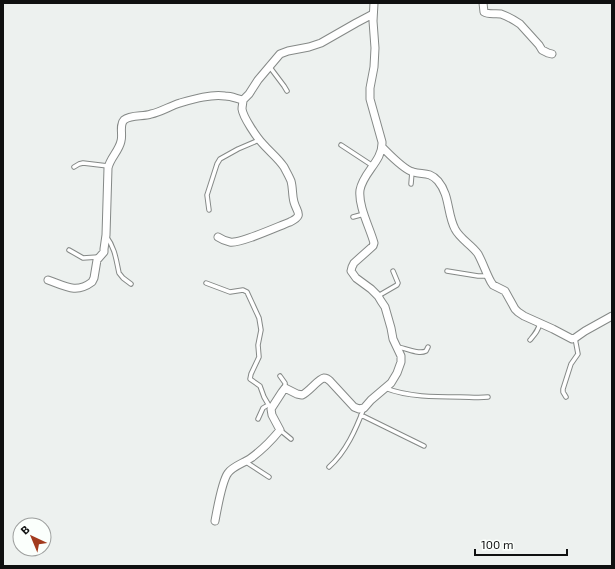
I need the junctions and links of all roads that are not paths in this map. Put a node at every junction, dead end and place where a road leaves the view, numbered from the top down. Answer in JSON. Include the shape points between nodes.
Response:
{"nodes":[{"id":1,"x":374,"y":3,"type":"edge"},
{"id":2,"x":483,"y":3,"type":"edge"},
{"id":3,"x":373,"y":14,"type":"junction"},
{"id":4,"x":552,"y":54,"type":"dead end"},
{"id":5,"x":269,"y":66,"type":"junction"},
{"id":6,"x":287,"y":91,"type":"dead end"},
{"id":7,"x":244,"y":100,"type":"junction"},
{"id":8,"x":259,"y":140,"type":"junction"},
{"id":9,"x":341,"y":145,"type":"dead end"},
{"id":10,"x":382,"y":147,"type":"junction"},
{"id":11,"x":108,"y":166,"type":"junction"},
{"id":12,"x":373,"y":166,"type":"junction"},
{"id":13,"x":74,"y":167,"type":"dead end"},
{"id":14,"x":412,"y":172,"type":"junction"},
{"id":15,"x":412,"y":184,"type":"dead end"},
{"id":16,"x":209,"y":210,"type":"dead end"},
{"id":17,"x":364,"y":214,"type":"junction"},
{"id":18,"x":353,"y":217,"type":"dead end"},
{"id":19,"x":106,"y":235,"type":"junction"},
{"id":20,"x":218,"y":237,"type":"dead end"},
{"id":21,"x":70,"y":250,"type":"dead end"},
{"id":22,"x":99,"y":257,"type":"junction"},
{"id":23,"x":393,"y":271,"type":"dead end"},
{"id":24,"x":447,"y":272,"type":"dead end"},
{"id":25,"x":487,"y":276,"type":"junction"},
{"id":26,"x":48,"y":280,"type":"dead end"},
{"id":27,"x":206,"y":283,"type":"dead end"},
{"id":28,"x":131,"y":284,"type":"dead end"},
{"id":29,"x":378,"y":296,"type":"junction"},
{"id":30,"x":612,"y":316,"type":"edge"},
{"id":31,"x":540,"y":323,"type":"junction"},
{"id":32,"x":575,"y":338,"type":"junction"},
{"id":33,"x":530,"y":340,"type":"dead end"},
{"id":34,"x":396,"y":347,"type":"junction"},
{"id":35,"x":428,"y":347,"type":"dead end"},
{"id":36,"x":280,"y":376,"type":"dead end"},
{"id":37,"x":286,"y":388,"type":"junction"},
{"id":38,"x":385,"y":388,"type":"junction"},
{"id":39,"x":488,"y":397,"type":"dead end"},
{"id":40,"x":566,"y":397,"type":"dead end"},
{"id":41,"x":270,"y":407,"type":"junction"},
{"id":42,"x":363,"y":412,"type":"junction"},
{"id":43,"x":258,"y":419,"type":"dead end"},
{"id":44,"x":280,"y":430,"type":"junction"},
{"id":45,"x":291,"y":439,"type":"dead end"},
{"id":46,"x":424,"y":446,"type":"dead end"},
{"id":47,"x":245,"y":461,"type":"junction"},
{"id":48,"x":329,"y":467,"type":"dead end"},
{"id":49,"x":269,"y":477,"type":"dead end"},
{"id":50,"x":215,"y":521,"type":"dead end"}],
"edges":[{"from":1,"to":3,"type":"street"},
{"from":2,"to":4,"type":"street","via":[[484,12],[501,14],[520,24],[542,50]]},
{"from":3,"to":5,"type":"street","via":[[321,43],[280,54]]},
{"from":3,"to":10,"type":"street","via":[[375,54],[370,99]]},
{"from":5,"to":6,"type":"lane"},
{"from":5,"to":7,"type":"street"},
{"from":7,"to":8,"type":"street","via":[[243,112]]},
{"from":7,"to":11,"type":"street","via":[[225,96],[204,97],[151,114],[126,118],[122,123],[122,140]]},
{"from":8,"to":16,"type":"lane","via":[[219,161],[207,195]]},
{"from":8,"to":20,"type":"street","via":[[275,155],[291,181],[298,216],[290,222],[234,242]]},
{"from":9,"to":12,"type":"lane"},
{"from":10,"to":12,"type":"street"},
{"from":10,"to":14,"type":"street"},
{"from":11,"to":13,"type":"lane","via":[[82,163]]},
{"from":11,"to":19,"type":"street"},
{"from":12,"to":17,"type":"street","via":[[360,190]]},
{"from":14,"to":15,"type":"lane"},
{"from":14,"to":25,"type":"street","via":[[430,175],[439,182],[447,197],[456,231],[477,254]]},
{"from":17,"to":18,"type":"lane"},
{"from":17,"to":29,"type":"street","via":[[374,244],[354,263],[351,271]]},
{"from":19,"to":22,"type":"street","via":[[104,252]]},
{"from":19,"to":28,"type":"lane","via":[[114,249],[121,276]]},
{"from":21,"to":22,"type":"lane","via":[[83,258]]},
{"from":22,"to":26,"type":"street","via":[[96,260],[94,278],[88,285],[74,289]]},
{"from":23,"to":29,"type":"lane","via":[[398,281],[397,285]]},
{"from":24,"to":25,"type":"lane"},
{"from":25,"to":31,"type":"street","via":[[493,285],[505,291],[518,312]]},
{"from":27,"to":41,"type":"lane","via":[[230,292],[247,292],[259,318],[261,330],[257,362],[250,379],[260,386]]},
{"from":29,"to":34,"type":"street"},
{"from":30,"to":32,"type":"street"},
{"from":31,"to":32,"type":"street","via":[[569,338]]},
{"from":31,"to":33,"type":"lane","via":[[539,329]]},
{"from":32,"to":40,"type":"lane","via":[[578,354],[563,390]]},
{"from":34,"to":35,"type":"lane","via":[[422,353]]},
{"from":34,"to":38,"type":"street","via":[[401,356],[399,368],[391,383]]},
{"from":36,"to":37,"type":"lane"},
{"from":37,"to":41,"type":"street"},
{"from":37,"to":42,"type":"street","via":[[302,395],[326,378],[354,407]]},
{"from":38,"to":39,"type":"lane","via":[[420,396]]},
{"from":38,"to":42,"type":"street","via":[[371,400]]},
{"from":41,"to":43,"type":"lane","via":[[263,408]]},
{"from":41,"to":44,"type":"street"},
{"from":42,"to":46,"type":"lane"},
{"from":42,"to":48,"type":"lane","via":[[339,458]]},
{"from":44,"to":45,"type":"lane"},
{"from":44,"to":47,"type":"street","via":[[265,447]]},
{"from":47,"to":49,"type":"lane"},
{"from":47,"to":50,"type":"street","via":[[227,474]]}]}
